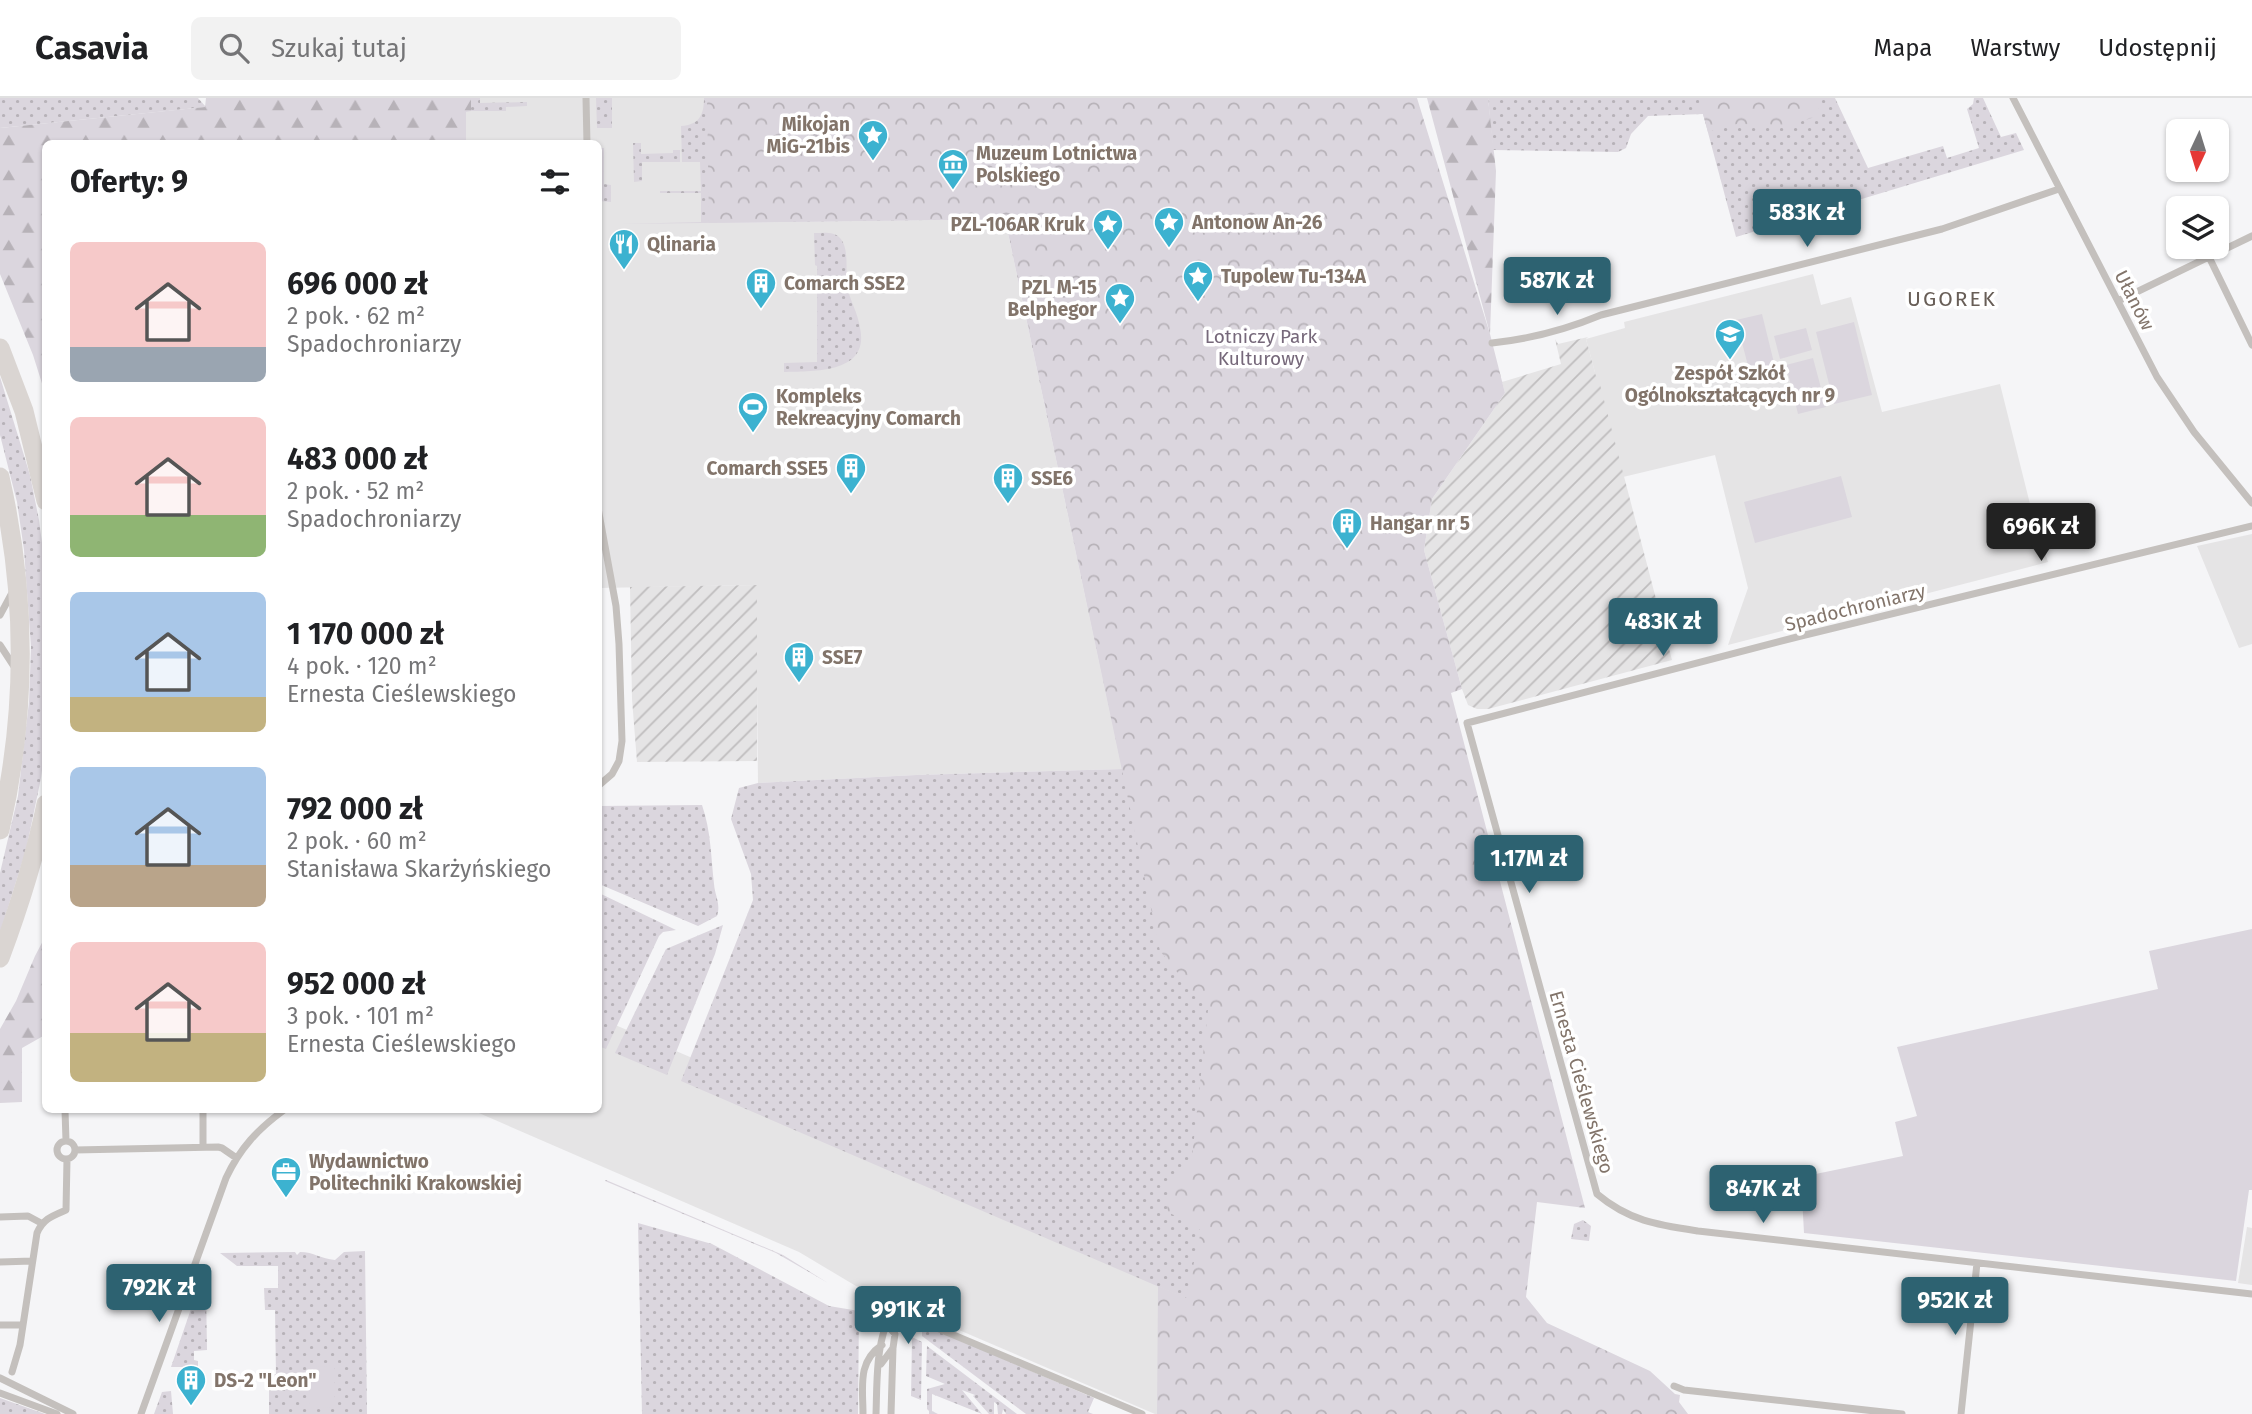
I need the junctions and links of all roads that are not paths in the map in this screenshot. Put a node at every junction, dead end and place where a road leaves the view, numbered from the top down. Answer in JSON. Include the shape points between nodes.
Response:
{"nodes":[{"id":1,"x":586,"y":98,"type":"edge"},
{"id":2,"x":2013,"y":98,"type":"edge"},
{"id":3,"x":587,"y":140,"type":"edge"},
{"id":4,"x":2059,"y":189,"type":"junction"},
{"id":5,"x":2252,"y":236,"type":"edge"},
{"id":6,"x":2229,"y":247,"type":"edge"},
{"id":7,"x":2205,"y":259,"type":"edge"},
{"id":8,"x":2210,"y":259,"type":"edge"},
{"id":9,"x":2118,"y":301,"type":"junction"},
{"id":10,"x":1492,"y":343,"type":"dead end"},
{"id":11,"x":2252,"y":345,"type":"edge"},
{"id":12,"x":0,"y":348,"type":"edge"},
{"id":13,"x":0,"y":477,"type":"edge"},
{"id":14,"x":42,"y":485,"type":"edge"},
{"id":15,"x":2252,"y":503,"type":"edge"},
{"id":16,"x":2252,"y":526,"type":"edge"},
{"id":17,"x":602,"y":530,"type":"edge"},
{"id":18,"x":18,"y":580,"type":"junction"},
{"id":19,"x":0,"y":615,"type":"edge"},
{"id":20,"x":0,"y":645,"type":"edge"},
{"id":21,"x":21,"y":677,"type":"junction"},
{"id":22,"x":1468,"y":723,"type":"joint"},
{"id":23,"x":602,"y":782,"type":"edge"},
{"id":24,"x":42,"y":829,"type":"edge"},
{"id":25,"x":0,"y":830,"type":"edge"},
{"id":26,"x":0,"y":958,"type":"edge"},
{"id":27,"x":65,"y":1113,"type":"edge"},
{"id":28,"x":203,"y":1113,"type":"edge"},
{"id":29,"x":280,"y":1113,"type":"edge"},
{"id":30,"x":66,"y":1141,"type":"junction"},
{"id":31,"x":203,"y":1147,"type":"junction"},
{"id":32,"x":75,"y":1150,"type":"junction"},
{"id":33,"x":235,"y":1157,"type":"junction"},
{"id":34,"x":67,"y":1159,"type":"junction"},
{"id":35,"x":0,"y":1217,"type":"edge"},
{"id":36,"x":41,"y":1223,"type":"junction"},
{"id":37,"x":32,"y":1261,"type":"junction"},
{"id":38,"x":0,"y":1262,"type":"edge"},
{"id":39,"x":1977,"y":1263,"type":"junction"},
{"id":40,"x":2252,"y":1294,"type":"edge"},
{"id":41,"x":862,"y":1306,"type":"dead end"},
{"id":42,"x":0,"y":1325,"type":"edge"},
{"id":43,"x":23,"y":1325,"type":"junction"},
{"id":44,"x":886,"y":1325,"type":"junction"},
{"id":45,"x":882,"y":1345,"type":"junction"},
{"id":46,"x":893,"y":1349,"type":"junction"},
{"id":47,"x":877,"y":1371,"type":"junction"},
{"id":48,"x":12,"y":1372,"type":"dead end"},
{"id":49,"x":0,"y":1378,"type":"edge"},
{"id":50,"x":1674,"y":1386,"type":"dead end"},
{"id":51,"x":0,"y":1393,"type":"edge"},
{"id":52,"x":57,"y":1414,"type":"edge"},
{"id":53,"x":73,"y":1414,"type":"edge"},
{"id":54,"x":141,"y":1414,"type":"edge"},
{"id":55,"x":863,"y":1414,"type":"edge"},
{"id":56,"x":876,"y":1414,"type":"edge"},
{"id":57,"x":891,"y":1414,"type":"edge"},
{"id":58,"x":1142,"y":1414,"type":"edge"},
{"id":59,"x":1902,"y":1414,"type":"edge"},
{"id":60,"x":1961,"y":1414,"type":"edge"}],
"edges":[{"from":1,"to":3,"type":"street"},
{"from":2,"to":4,"type":"street","name":"Ułanów"},
{"from":4,"to":9,"type":"street","name":"Ułanów"},
{"from":4,"to":10,"type":"street","via":[[1942,229],[1601,315],[1567,329]]},
{"from":5,"to":6,"type":"street"},
{"from":7,"to":9,"type":"street"},
{"from":8,"to":11,"type":"street"},
{"from":9,"to":15,"type":"street","name":"Ułanów","via":[[2157,377],[2194,432]]},
{"from":12,"to":14,"type":"main road","via":[[24,411]]},
{"from":13,"to":18,"type":"main road"},
{"from":16,"to":22,"type":"street","name":"Spadochroniarzy"},
{"from":17,"to":23,"type":"street","via":[[616,606],[622,731],[619,761]]},
{"from":18,"to":19,"type":"street"},
{"from":18,"to":21,"type":"main road"},
{"from":20,"to":21,"type":"street"},
{"from":21,"to":25,"type":"main road"},
{"from":22,"to":39,"type":"street","name":"Ernesta Cieślewskiego","via":[[1597,1194],[1634,1218],[1657,1224]]},
{"from":24,"to":26,"type":"main road"},
{"from":27,"to":30,"type":"street"},
{"from":28,"to":31,"type":"street"},
{"from":29,"to":33,"type":"street"},
{"from":30,"to":32,"type":"street"},
{"from":30,"to":34,"type":"street","via":[[58,1145],[57,1152]]},
{"from":31,"to":32,"type":"street"},
{"from":31,"to":33,"type":"street","via":[[222,1148]]},
{"from":32,"to":34,"type":"street"},
{"from":33,"to":54,"type":"street"},
{"from":34,"to":36,"type":"street","via":[[66,1210]]},
{"from":35,"to":36,"type":"street","via":[[28,1216]]},
{"from":36,"to":37,"type":"street"},
{"from":37,"to":38,"type":"street"},
{"from":37,"to":43,"type":"street"},
{"from":39,"to":40,"type":"street","name":"Ernesta Cieślewskiego"},
{"from":39,"to":60,"type":"street"},
{"from":41,"to":44,"type":"street"},
{"from":42,"to":43,"type":"street"},
{"from":43,"to":48,"type":"street"},
{"from":44,"to":45,"type":"street"},
{"from":44,"to":46,"type":"street","via":[[894,1334]]},
{"from":44,"to":58,"type":"street","via":[[906,1315]]},
{"from":45,"to":47,"type":"street"},
{"from":45,"to":55,"type":"street","via":[[865,1364]]},
{"from":46,"to":47,"type":"street"},
{"from":46,"to":57,"type":"street"},
{"from":47,"to":56,"type":"street"},
{"from":49,"to":53,"type":"street"},
{"from":50,"to":59,"type":"street"},
{"from":51,"to":52,"type":"street"}]}
